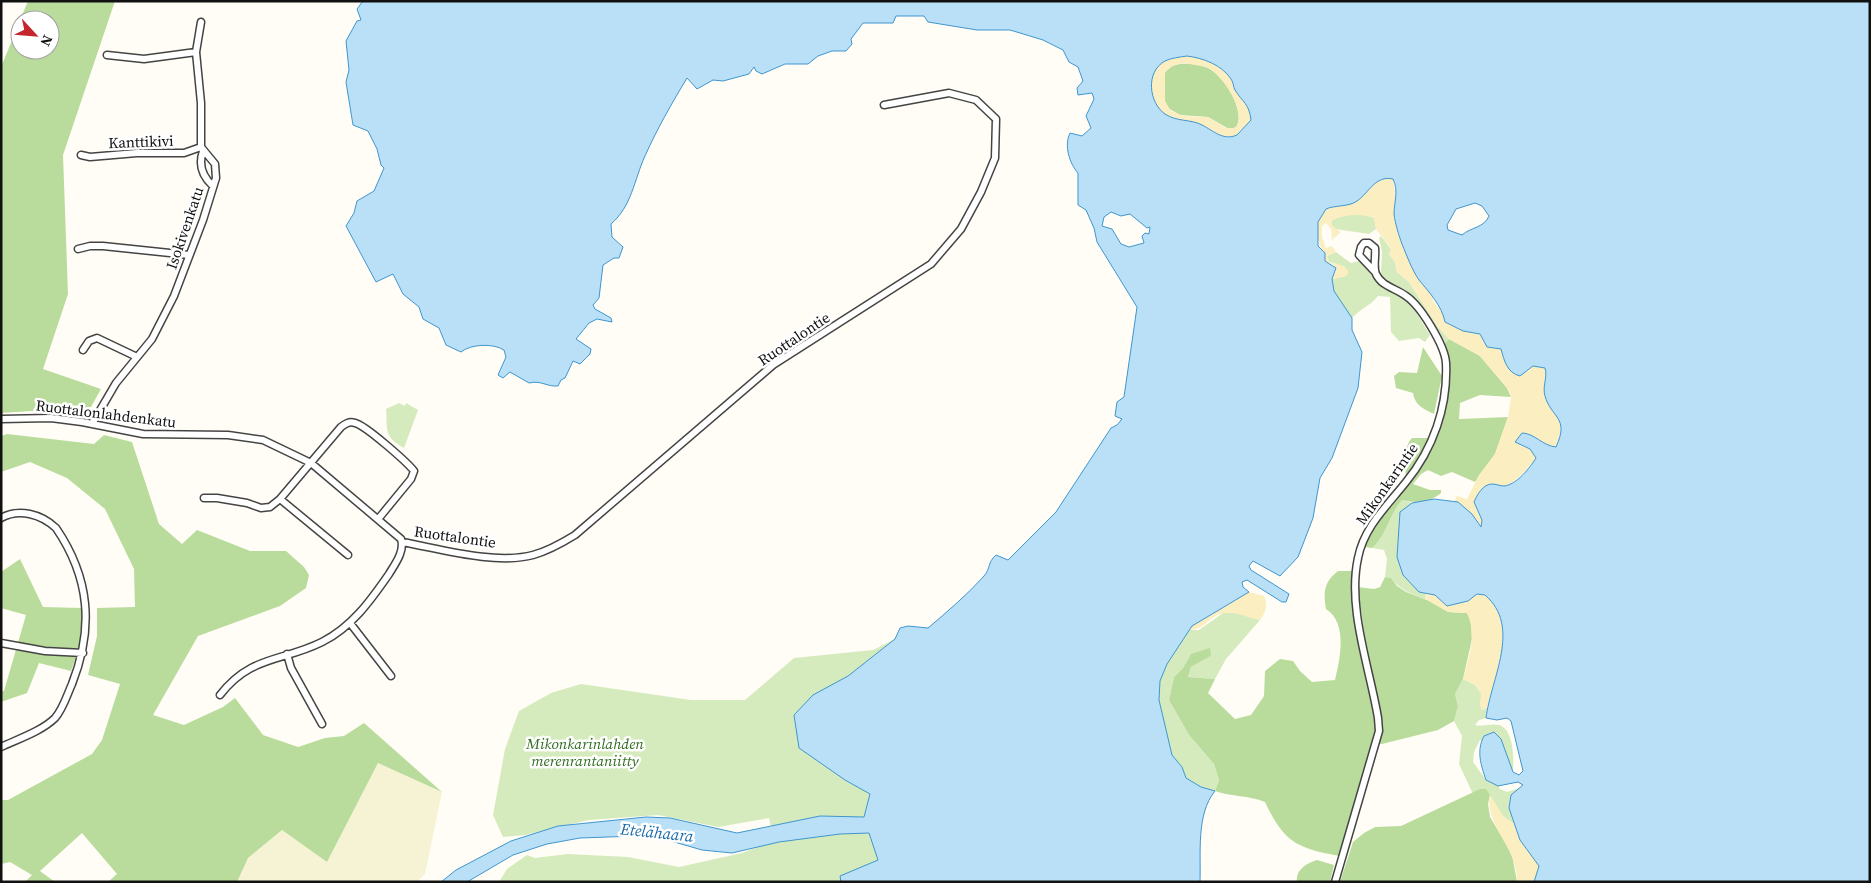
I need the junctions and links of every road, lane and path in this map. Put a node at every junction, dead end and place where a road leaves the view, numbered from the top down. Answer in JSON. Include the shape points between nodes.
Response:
{"nodes":[{"id":1,"x":201,"y":22,"type":"dead end"},
{"id":2,"x":196,"y":52,"type":"junction"},
{"id":3,"x":107,"y":55,"type":"dead end"},
{"id":4,"x":884,"y":105,"type":"dead end"},
{"id":5,"x":202,"y":149,"type":"junction"},
{"id":6,"x":81,"y":155,"type":"dead end"},
{"id":7,"x":213,"y":186,"type":"junction"},
{"id":8,"x":78,"y":249,"type":"dead end"},
{"id":9,"x":189,"y":255,"type":"junction"},
{"id":10,"x":1375,"y":272,"type":"dead end"},
{"id":11,"x":83,"y":350,"type":"dead end"},
{"id":12,"x":137,"y":357,"type":"junction"},
{"id":13,"x":1,"y":419,"type":"edge"},
{"id":14,"x":92,"y":424,"type":"junction"},
{"id":15,"x":311,"y":462,"type":"junction"},
{"id":16,"x":204,"y":498,"type":"dead end"},
{"id":17,"x":280,"y":499,"type":"junction"},
{"id":18,"x":1,"y":518,"type":"edge"},
{"id":19,"x":379,"y":518,"type":"junction"},
{"id":20,"x":402,"y":542,"type":"junction"},
{"id":21,"x":348,"y":554,"type":"dead end"},
{"id":22,"x":350,"y":623,"type":"junction"},
{"id":23,"x":1,"y":643,"type":"edge"},
{"id":24,"x":83,"y":653,"type":"junction"},
{"id":25,"x":287,"y":654,"type":"junction"},
{"id":26,"x":391,"y":676,"type":"dead end"},
{"id":27,"x":220,"y":695,"type":"dead end"},
{"id":28,"x":322,"y":724,"type":"dead end"},
{"id":29,"x":1,"y":747,"type":"edge"},
{"id":30,"x":1335,"y":882,"type":"edge"}],
"edges":[{"from":1,"to":2,"type":"street"},
{"from":2,"to":3,"type":"street","via":[[144,59]]},
{"from":2,"to":5,"type":"street"},
{"from":4,"to":20,"type":"street","name":"Ruottalontie","via":[[949,93],[976,100],[996,119],[995,158],[981,192],[961,229],[931,264],[773,365],[563,542],[520,557],[477,555]]},
{"from":5,"to":6,"type":"street","name":"Kanttikivi","via":[[184,154]]},
{"from":5,"to":7,"type":"street","via":[[202,173]]},
{"from":5,"to":7,"type":"street","name":"Isokivenkatu","via":[[217,170]]},
{"from":7,"to":9,"type":"street","name":"Isokivenkatu"},
{"from":8,"to":9,"type":"street","via":[[103,246]]},
{"from":9,"to":12,"type":"street","name":"Isokivenkatu","via":[[168,312]]},
{"from":10,"to":30,"type":"street","name":"Mikonkarintie","via":[[1387,286],[1413,302],[1443,351],[1445,374],[1437,427],[1427,453],[1372,524],[1358,557],[1355,580],[1357,609],[1379,726]]},
{"from":11,"to":12,"type":"street","via":[[89,341],[97,338]]},
{"from":12,"to":14,"type":"street","name":"Isokivenkatu","via":[[116,383]]},
{"from":13,"to":14,"type":"street","name":"Ruottalonlahdenkatu","via":[[42,418]]},
{"from":14,"to":15,"type":"street","name":"Ruottalonlahdenkatu","via":[[143,434],[247,436],[276,445]]},
{"from":15,"to":17,"type":"street"},
{"from":15,"to":19,"type":"street","name":"Ruottalonlahdenkatu"},
{"from":15,"to":19,"type":"street","via":[[346,423],[354,422],[364,428],[414,473]]},
{"from":16,"to":17,"type":"street","via":[[247,503],[261,508],[270,507]]},
{"from":17,"to":21,"type":"street"},
{"from":18,"to":24,"type":"street","via":[[20,511],[49,522],[59,532],[84,588],[86,624]]},
{"from":19,"to":20,"type":"street","name":"Ruottalonlahdenkatu"},
{"from":20,"to":22,"type":"street","via":[[394,565]]},
{"from":22,"to":25,"type":"street","via":[[322,642]]},
{"from":22,"to":26,"type":"street"},
{"from":23,"to":24,"type":"street","via":[[45,651]]},
{"from":24,"to":29,"type":"street","via":[[55,717]]},
{"from":25,"to":27,"type":"street","via":[[242,671]]},
{"from":25,"to":28,"type":"street","via":[[291,668]]}]}
